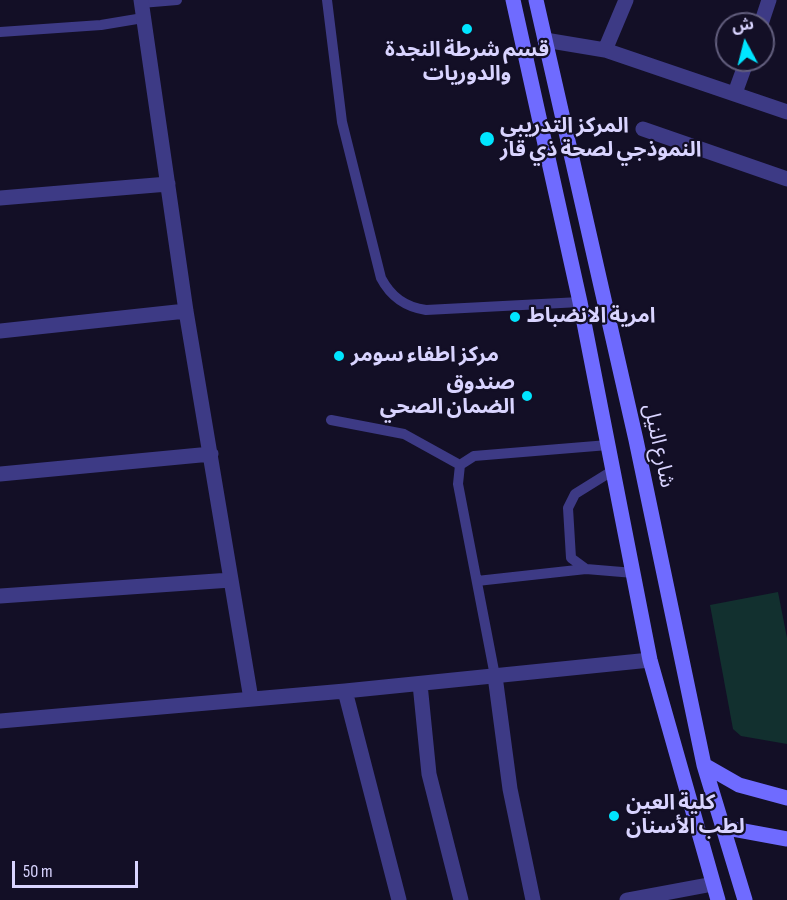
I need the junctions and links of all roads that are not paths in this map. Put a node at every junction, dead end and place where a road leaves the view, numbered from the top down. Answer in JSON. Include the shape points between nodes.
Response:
{"nodes":[{"id":1,"x":177,"y":0,"type":"edge"},
{"id":2,"x":327,"y":0,"type":"edge"},
{"id":3,"x":513,"y":0,"type":"edge"},
{"id":4,"x":536,"y":0,"type":"edge"},
{"id":5,"x":626,"y":0,"type":"edge"},
{"id":6,"x":142,"y":7,"type":"edge"},
{"id":7,"x":0,"y":32,"type":"edge"},
{"id":8,"x":545,"y":40,"type":"junction"},
{"id":9,"x":605,"y":50,"type":"junction"},
{"id":10,"x":743,"y":72,"type":"edge"},
{"id":11,"x":735,"y":93,"type":"junction"},
{"id":12,"x":787,"y":112,"type":"edge"},
{"id":13,"x":643,"y":129,"type":"dead end"},
{"id":14,"x":787,"y":179,"type":"edge"},
{"id":15,"x":168,"y":184,"type":"junction"},
{"id":16,"x":0,"y":198,"type":"edge"},
{"id":17,"x":580,"y":302,"type":"junction"},
{"id":18,"x":186,"y":311,"type":"junction"},
{"id":19,"x":0,"y":332,"type":"edge"},
{"id":20,"x":331,"y":420,"type":"dead end"},
{"id":21,"x":636,"y":440,"type":"junction"},
{"id":22,"x":608,"y":445,"type":"junction"},
{"id":23,"x":211,"y":454,"type":"junction"},
{"id":24,"x":460,"y":465,"type":"junction"},
{"id":25,"x":612,"y":471,"type":"junction"},
{"id":26,"x":0,"y":474,"type":"edge"},
{"id":27,"x":586,"y":569,"type":"junction"},
{"id":28,"x":633,"y":573,"type":"junction"},
{"id":29,"x":231,"y":580,"type":"junction"},
{"id":30,"x":477,"y":581,"type":"junction"},
{"id":31,"x":0,"y":596,"type":"edge"},
{"id":32,"x":650,"y":660,"type":"junction"},
{"id":33,"x":495,"y":676,"type":"junction"},
{"id":34,"x":420,"y":684,"type":"junction"},
{"id":35,"x":345,"y":692,"type":"junction"},
{"id":36,"x":251,"y":699,"type":"junction"},
{"id":37,"x":0,"y":721,"type":"edge"},
{"id":38,"x":704,"y":765,"type":"junction"},
{"id":39,"x":787,"y":798,"type":"edge"},
{"id":40,"x":722,"y":827,"type":"junction"},
{"id":41,"x":787,"y":839,"type":"edge"},
{"id":42,"x":713,"y":884,"type":"junction"},
{"id":43,"x":399,"y":900,"type":"edge"},
{"id":44,"x":460,"y":900,"type":"edge"},
{"id":45,"x":533,"y":900,"type":"edge"},
{"id":46,"x":627,"y":900,"type":"edge"},
{"id":47,"x":718,"y":900,"type":"edge"},
{"id":48,"x":745,"y":900,"type":"edge"}],
"edges":[{"from":1,"to":6,"type":"lane"},
{"from":2,"to":17,"type":"lane","via":[[335,80],[349,156],[381,278],[390,293],[405,304],[426,310]]},
{"from":3,"to":17,"type":"main road"},
{"from":4,"to":8,"type":"main road","name":"شارع النيل"},
{"from":5,"to":9,"type":"street"},
{"from":6,"to":7,"type":"lane","via":[[101,25]]},
{"from":6,"to":15,"type":"street"},
{"from":8,"to":9,"type":"street"},
{"from":8,"to":21,"type":"main road","name":"شارع النيل"},
{"from":9,"to":11,"type":"street"},
{"from":10,"to":11,"type":"street"},
{"from":11,"to":12,"type":"street"},
{"from":13,"to":14,"type":"street"},
{"from":15,"to":16,"type":"street"},
{"from":15,"to":18,"type":"street"},
{"from":17,"to":22,"type":"main road"},
{"from":18,"to":19,"type":"street"},
{"from":18,"to":23,"type":"street"},
{"from":20,"to":24,"type":"lane","via":[[404,434]]},
{"from":21,"to":22,"type":"main road"},
{"from":21,"to":38,"type":"main road","name":"شارع النيل"},
{"from":22,"to":24,"type":"lane","via":[[474,456]]},
{"from":22,"to":25,"type":"main road"},
{"from":23,"to":26,"type":"street"},
{"from":23,"to":29,"type":"street"},
{"from":24,"to":30,"type":"lane","via":[[458,484]]},
{"from":25,"to":27,"type":"lane","via":[[575,494],[568,508],[572,558]]},
{"from":25,"to":28,"type":"main road"},
{"from":27,"to":28,"type":"lane"},
{"from":27,"to":30,"type":"lane"},
{"from":28,"to":32,"type":"main road"},
{"from":29,"to":31,"type":"street"},
{"from":29,"to":36,"type":"street"},
{"from":30,"to":33,"type":"lane"},
{"from":32,"to":33,"type":"street"},
{"from":32,"to":42,"type":"main road"},
{"from":33,"to":34,"type":"street"},
{"from":33,"to":45,"type":"street","via":[[510,789]]},
{"from":34,"to":35,"type":"street"},
{"from":34,"to":44,"type":"street","via":[[429,774]]},
{"from":35,"to":36,"type":"street"},
{"from":35,"to":43,"type":"street"},
{"from":36,"to":37,"type":"street"},
{"from":38,"to":39,"type":"main road","via":[[739,785]]},
{"from":38,"to":40,"type":"main road","name":"شارع النيل"},
{"from":40,"to":41,"type":"main road"},
{"from":40,"to":48,"type":"main road","name":"شارع النيل"},
{"from":42,"to":46,"type":"street"},
{"from":42,"to":47,"type":"main road"}]}
